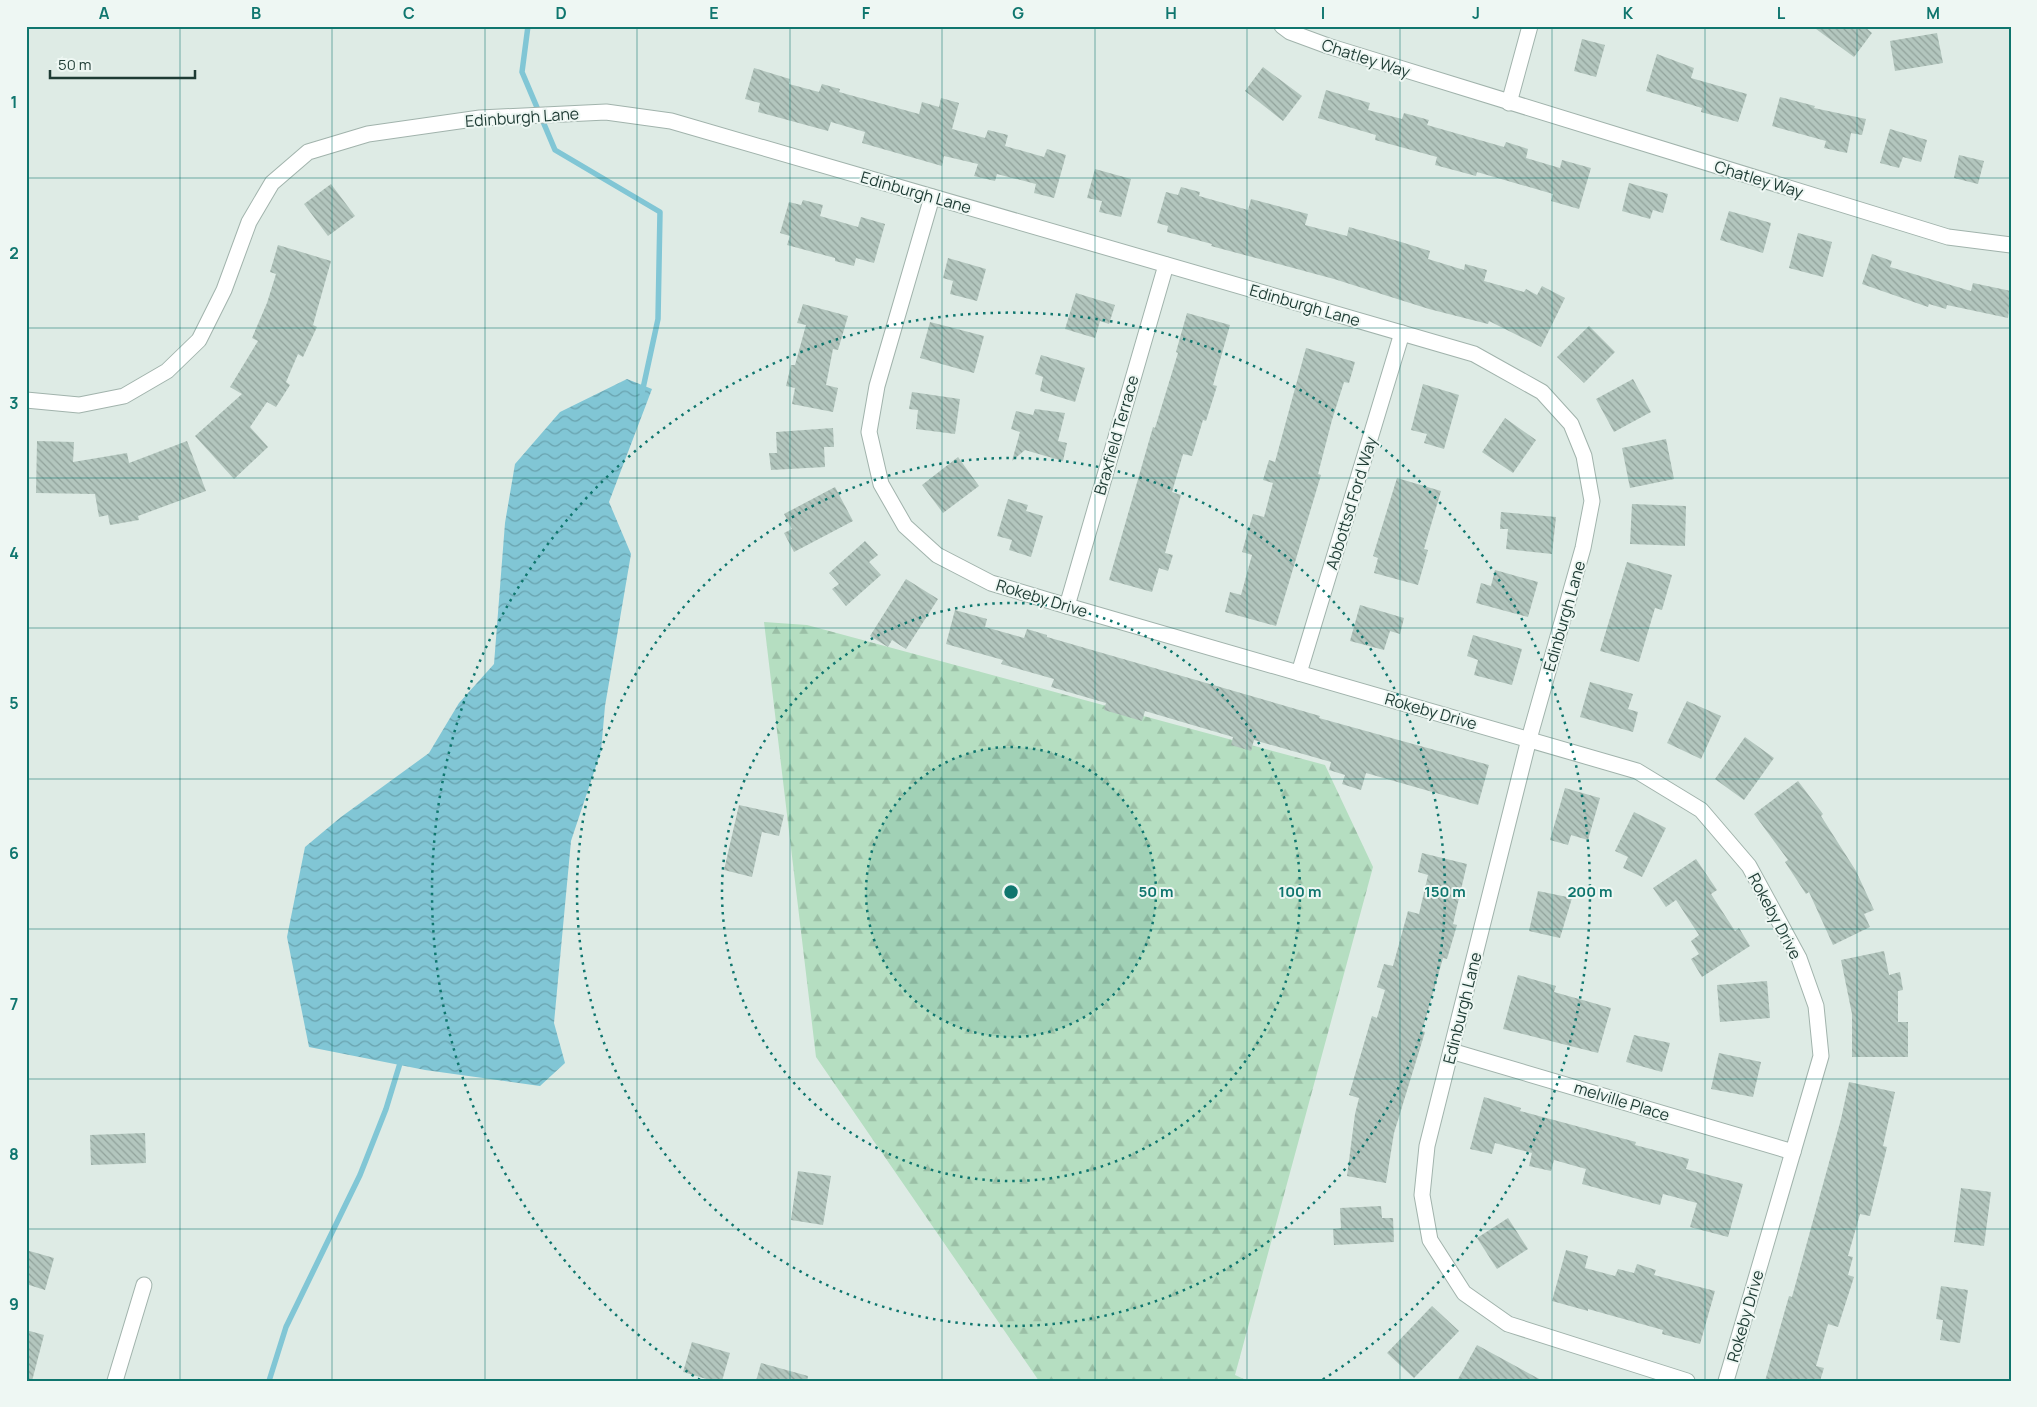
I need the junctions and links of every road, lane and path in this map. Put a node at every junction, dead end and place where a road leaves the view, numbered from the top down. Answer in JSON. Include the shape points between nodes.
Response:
{"nodes":[{"id":1,"x":1282,"y":26,"type":"edge"},
{"id":2,"x":1530,"y":26,"type":"edge"},
{"id":3,"x":1509,"y":103,"type":"junction"},
{"id":4,"x":932,"y":197,"type":"junction"},
{"id":5,"x":2011,"y":245,"type":"edge"},
{"id":6,"x":1166,"y":264,"type":"junction"},
{"id":7,"x":1402,"y":333,"type":"junction"},
{"id":8,"x":26,"y":400,"type":"edge"},
{"id":9,"x":1067,"y":606,"type":"junction"},
{"id":10,"x":1299,"y":673,"type":"junction"},
{"id":11,"x":1530,"y":739,"type":"junction"},
{"id":12,"x":1451,"y":1051,"type":"junction"},
{"id":13,"x":1793,"y":1152,"type":"junction"},
{"id":14,"x":144,"y":1285,"type":"dead end"},
{"id":15,"x":115,"y":1381,"type":"edge"},
{"id":16,"x":1687,"y":1381,"type":"edge"},
{"id":17,"x":1726,"y":1381,"type":"edge"}],
"edges":[{"from":1,"to":3,"type":"street","name":"Chatley Way","via":[[1328,46]]},
{"from":2,"to":3,"type":"street"},
{"from":3,"to":5,"type":"street","name":"Chatley Way","via":[[1948,238]]},
{"from":4,"to":6,"type":"street","name":"Edinburgh Lane"},
{"from":4,"to":8,"type":"street","name":"Edinburgh Lane","via":[[671,121],[606,112],[480,118],[368,134],[308,152],[272,183],[249,222],[224,290],[199,340],[167,371],[124,396],[79,405]]},
{"from":4,"to":9,"type":"street","name":"Rokeby Drive","via":[[877,386],[869,432],[881,484],[905,526],[937,555],[991,583]]},
{"from":6,"to":7,"type":"street","name":"Edinburgh Lane"},
{"from":6,"to":9,"type":"street","name":"Braxfield Terrace"},
{"from":7,"to":10,"type":"street","name":"Abbottsd Ford Way"},
{"from":7,"to":11,"type":"street","name":"Edinburgh Lane","via":[[1474,354],[1542,392],[1571,424],[1584,456],[1592,501],[1583,548]]},
{"from":9,"to":10,"type":"street","name":"Rokeby Drive"},
{"from":10,"to":11,"type":"street","name":"Rokeby Drive"},
{"from":11,"to":12,"type":"street","name":"Edinburgh Lane"},
{"from":11,"to":13,"type":"street","name":"Rokeby Drive","via":[[1637,771],[1701,810],[1749,866],[1800,958],[1816,1006],[1821,1056]]},
{"from":12,"to":13,"type":"street","name":"melville Place"},
{"from":12,"to":16,"type":"street","name":"Edinburgh Lane","via":[[1427,1146],[1422,1195],[1430,1240],[1464,1293],[1508,1324]]},
{"from":13,"to":17,"type":"street","name":"Rokeby Drive"},
{"from":14,"to":15,"type":"street"}]}
